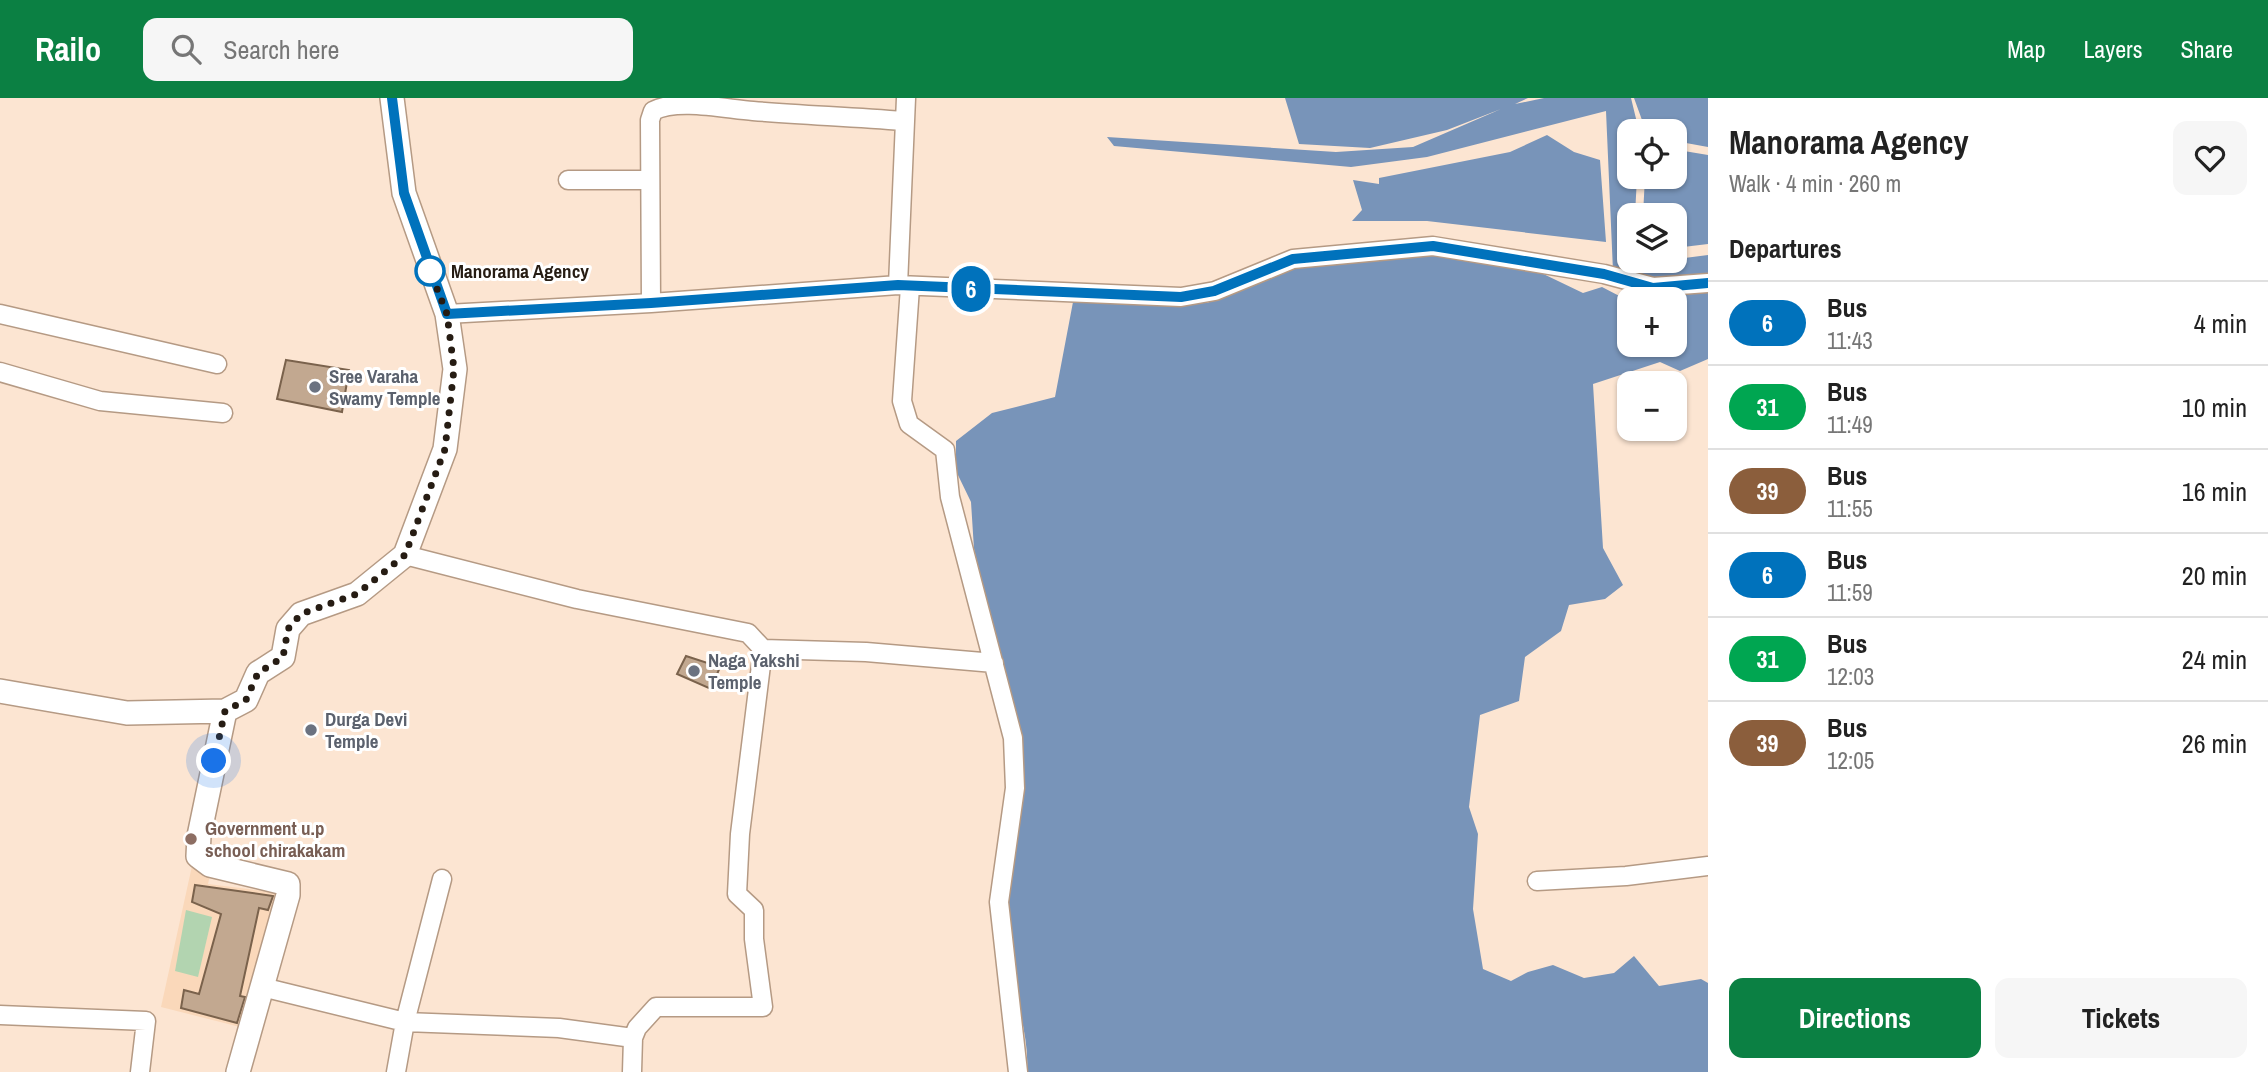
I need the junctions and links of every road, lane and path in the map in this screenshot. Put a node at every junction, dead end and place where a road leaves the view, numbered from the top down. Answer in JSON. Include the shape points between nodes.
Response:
{"nodes":[{"id":1,"x":392,"y":98,"type":"edge"},
{"id":2,"x":906,"y":98,"type":"edge"},
{"id":3,"x":713,"y":101,"type":"edge"},
{"id":4,"x":903,"y":121,"type":"junction"},
{"id":5,"x":568,"y":180,"type":"dead end"},
{"id":6,"x":650,"y":180,"type":"junction"},
{"id":7,"x":1708,"y":283,"type":"edge"},
{"id":8,"x":904,"y":286,"type":"junction"},
{"id":9,"x":651,"y":303,"type":"junction"},
{"id":10,"x":0,"y":314,"type":"edge"},
{"id":11,"x":447,"y":314,"type":"junction"},
{"id":12,"x":217,"y":364,"type":"dead end"},
{"id":13,"x":0,"y":372,"type":"edge"},
{"id":14,"x":223,"y":413,"type":"dead end"},
{"id":15,"x":405,"y":555,"type":"junction"},
{"id":16,"x":763,"y":649,"type":"junction"},
{"id":17,"x":994,"y":663,"type":"junction"},
{"id":18,"x":0,"y":691,"type":"edge"},
{"id":19,"x":225,"y":711,"type":"junction"},
{"id":20,"x":1708,"y":866,"type":"edge"},
{"id":21,"x":442,"y":879,"type":"dead end"},
{"id":22,"x":1537,"y":881,"type":"dead end"},
{"id":23,"x":261,"y":987,"type":"junction"},
{"id":24,"x":0,"y":1014,"type":"edge"},
{"id":25,"x":405,"y":1021,"type":"junction"},
{"id":26,"x":633,"y":1038,"type":"junction"},
{"id":27,"x":140,"y":1072,"type":"edge"},
{"id":28,"x":238,"y":1072,"type":"edge"},
{"id":29,"x":396,"y":1072,"type":"edge"},
{"id":30,"x":632,"y":1072,"type":"edge"},
{"id":31,"x":1018,"y":1072,"type":"edge"}],
"edges":[{"from":1,"to":11,"type":"street","via":[[404,193]]},
{"from":2,"to":4,"type":"street"},
{"from":3,"to":4,"type":"street","via":[[751,111]]},
{"from":3,"to":6,"type":"street","via":[[660,106],[653,111]]},
{"from":4,"to":8,"type":"street"},
{"from":5,"to":6,"type":"street"},
{"from":6,"to":9,"type":"street"},
{"from":7,"to":8,"type":"street","via":[[1653,288],[1604,274],[1433,246],[1293,259],[1214,291],[1181,297]]},
{"from":8,"to":9,"type":"street"},
{"from":8,"to":17,"type":"street","via":[[902,401],[909,424],[945,450],[950,497]]},
{"from":9,"to":11,"type":"street"},
{"from":10,"to":12,"type":"street"},
{"from":11,"to":15,"type":"street","via":[[454,369],[445,449]]},
{"from":13,"to":14,"type":"street","via":[[100,401]]},
{"from":15,"to":16,"type":"street","via":[[577,599],[748,633]]},
{"from":15,"to":19,"type":"street","via":[[357,594],[301,614],[288,629],[283,657],[258,673],[246,700]]},
{"from":16,"to":17,"type":"street"},
{"from":16,"to":26,"type":"street","via":[[737,894],[754,910],[763,1007],[656,1007]]},
{"from":17,"to":31,"type":"street","via":[[1013,738],[1014,788],[999,902]]},
{"from":18,"to":19,"type":"street","via":[[127,713]]},
{"from":19,"to":23,"type":"street","via":[[198,856],[210,865],[288,884]]},
{"from":20,"to":22,"type":"street"},
{"from":21,"to":25,"type":"street"},
{"from":23,"to":25,"type":"street"},
{"from":23,"to":28,"type":"street"},
{"from":24,"to":27,"type":"street","via":[[145,1021]]},
{"from":25,"to":26,"type":"street","via":[[559,1028]]},
{"from":25,"to":29,"type":"street"},
{"from":26,"to":30,"type":"street"}]}
